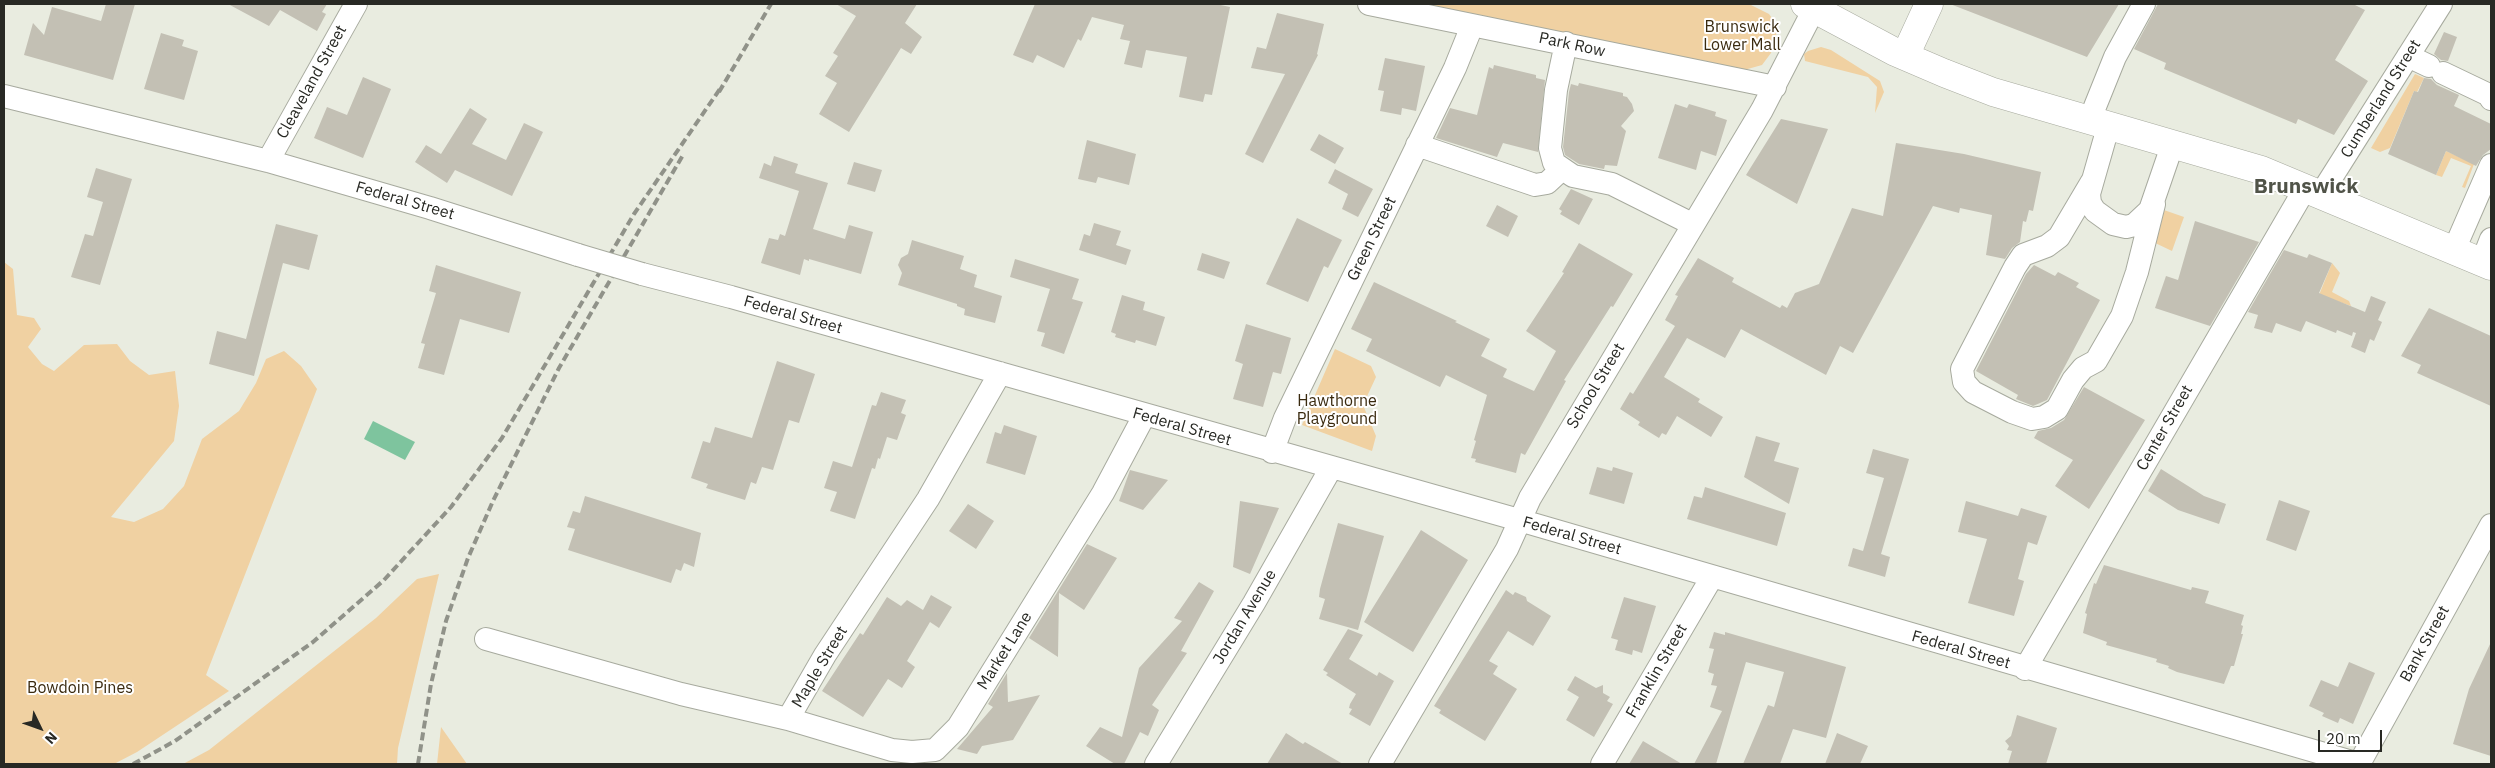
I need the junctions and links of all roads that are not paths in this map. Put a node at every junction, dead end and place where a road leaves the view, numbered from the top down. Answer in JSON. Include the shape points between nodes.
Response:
{"nodes":[{"id":1,"x":356,"y":4,"type":"edge"},
{"id":2,"x":1369,"y":4,"type":"edge"},
{"id":3,"x":1929,"y":4,"type":"edge"},
{"id":4,"x":2144,"y":4,"type":"edge"},
{"id":5,"x":2441,"y":4,"type":"edge"},
{"id":6,"x":1809,"y":6,"type":"edge"},
{"id":7,"x":1472,"y":26,"type":"junction"},
{"id":8,"x":1566,"y":43,"type":"junction"},
{"id":9,"x":1905,"y":56,"type":"junction"},
{"id":10,"x":2408,"y":56,"type":"junction"},
{"id":11,"x":1775,"y":87,"type":"junction"},
{"id":12,"x":4,"y":96,"type":"edge"},
{"id":13,"x":2490,"y":97,"type":"edge"},
{"id":14,"x":2100,"y":121,"type":"junction"},
{"id":15,"x":2173,"y":143,"type":"junction"},
{"id":16,"x":1417,"y":145,"type":"junction"},
{"id":17,"x":268,"y":161,"type":"junction"},
{"id":18,"x":2491,"y":165,"type":"edge"},
{"id":19,"x":1561,"y":170,"type":"junction"},
{"id":20,"x":2091,"y":183,"type":"junction"},
{"id":21,"x":2314,"y":191,"type":"junction"},
{"id":22,"x":2154,"y":204,"type":"junction"},
{"id":23,"x":1692,"y":224,"type":"junction"},
{"id":24,"x":2454,"y":250,"type":"junction"},
{"id":25,"x":2488,"y":255,"type":"edge"},
{"id":26,"x":1000,"y":373,"type":"junction"},
{"id":27,"x":1144,"y":416,"type":"junction"},
{"id":28,"x":1272,"y":452,"type":"junction"},
{"id":29,"x":1331,"y":468,"type":"junction"},
{"id":30,"x":1519,"y":520,"type":"junction"},
{"id":31,"x":2491,"y":525,"type":"edge"},
{"id":32,"x":1712,"y":577,"type":"junction"},
{"id":33,"x":486,"y":639,"type":"dead end"},
{"id":34,"x":2025,"y":669,"type":"junction"},
{"id":35,"x":788,"y":719,"type":"junction"},
{"id":36,"x":1156,"y":764,"type":"edge"},
{"id":37,"x":1380,"y":764,"type":"edge"},
{"id":38,"x":1602,"y":764,"type":"edge"},
{"id":39,"x":2359,"y":764,"type":"edge"}],
"edges":[{"from":1,"to":17,"type":"street","name":"Cleaveland Street"},
{"from":2,"to":7,"type":"street","name":"Park Row"},
{"from":3,"to":9,"type":"main road"},
{"from":4,"to":14,"type":"street","via":[[2115,56]]},
{"from":5,"to":10,"type":"street","name":"Cumberland Street"},
{"from":6,"to":9,"type":"main road"},
{"from":6,"to":11,"type":"street","name":"School Street"},
{"from":7,"to":8,"type":"street","name":"Park Row"},
{"from":7,"to":16,"type":"street","name":"Green Street"},
{"from":8,"to":11,"type":"street","name":"Park Row"},
{"from":8,"to":19,"type":"street","via":[[1556,90],[1550,148],[1554,163]]},
{"from":9,"to":14,"type":"main road","via":[[1994,92]]},
{"from":10,"to":13,"type":"street"},
{"from":10,"to":21,"type":"street","name":"Cumberland Street"},
{"from":11,"to":23,"type":"street","name":"School Street"},
{"from":12,"to":17,"type":"street","name":"Federal Street"},
{"from":14,"to":15,"type":"main road"},
{"from":14,"to":20,"type":"street"},
{"from":15,"to":21,"type":"main road","via":[[2261,170]]},
{"from":15,"to":22,"type":"street"},
{"from":16,"to":19,"type":"street","via":[[1535,186],[1547,183]]},
{"from":16,"to":28,"type":"street","name":"Green Street","via":[[1289,410]]},
{"from":17,"to":26,"type":"street","name":"Federal Street","bridge":true,"via":[[642,274]]},
{"from":18,"to":24,"type":"street"},
{"from":19,"to":23,"type":"street","via":[[1573,176],[1612,184]]},
{"from":20,"to":22,"type":"street","via":[[2090,203],[2095,211],[2113,224],[2134,225],[2144,219]]},
{"from":20,"to":22,"type":"street","via":[[2059,237],[2047,246],[2023,255],[1962,369],[1964,382],[1974,392],[2032,419],[2044,417],[2057,409],[2072,380],[2083,368],[2096,361],[2122,316]]},
{"from":21,"to":24,"type":"main road"},
{"from":21,"to":34,"type":"street","name":"Center Street"},
{"from":23,"to":30,"type":"street","name":"School Street"},
{"from":24,"to":25,"type":"main road"},
{"from":26,"to":27,"type":"street","name":"Federal Street"},
{"from":26,"to":35,"type":"street","name":"Maple Street","via":[[928,499]]},
{"from":27,"to":28,"type":"street","name":"Federal Street"},
{"from":27,"to":35,"type":"street","name":"Market Lane","via":[[1103,493],[958,727],[935,750],[892,750]]},
{"from":28,"to":29,"type":"street","name":"Federal Street"},
{"from":29,"to":30,"type":"street","name":"Federal Street"},
{"from":29,"to":36,"type":"street","name":"Jordan Avenue"},
{"from":30,"to":32,"type":"street","name":"Federal Street"},
{"from":30,"to":37,"type":"street","name":"School Street","via":[[1507,549]]},
{"from":31,"to":39,"type":"street","name":"Bank Street"},
{"from":32,"to":34,"type":"street","name":"Federal Street"},
{"from":32,"to":38,"type":"street","name":"Franklin Street"},
{"from":33,"to":35,"type":"street","name":"Maple Street","via":[[681,694]]},
{"from":34,"to":39,"type":"street","name":"Federal Street"}]}
